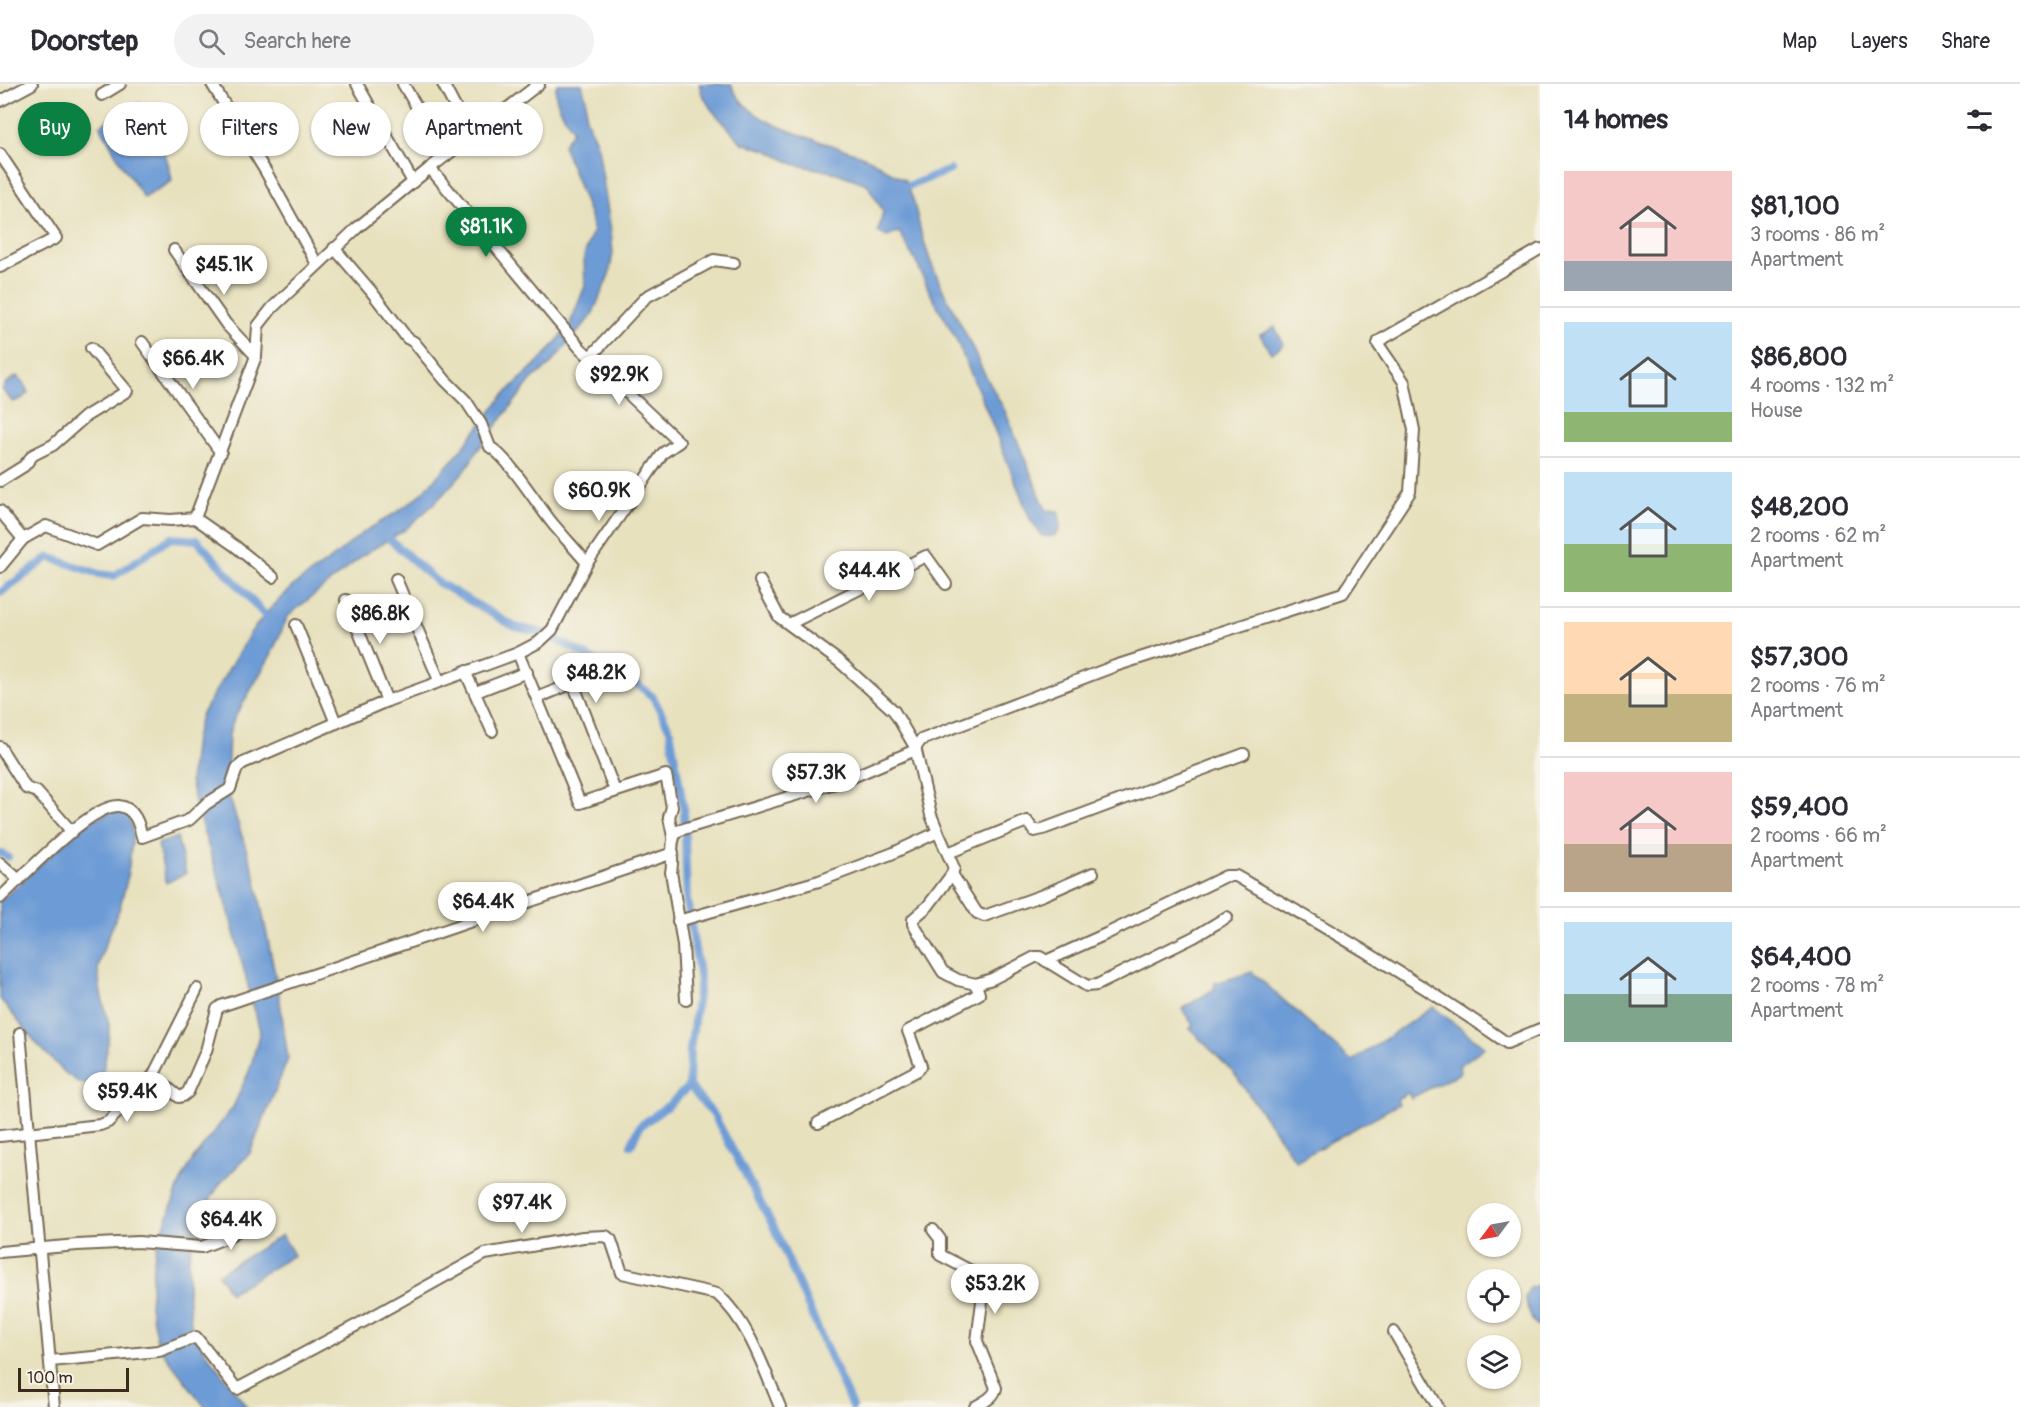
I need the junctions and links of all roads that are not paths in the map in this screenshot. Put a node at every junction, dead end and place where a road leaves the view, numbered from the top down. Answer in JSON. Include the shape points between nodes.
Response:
{"nodes":[{"id":1,"x":32,"y":84,"type":"edge"},
{"id":2,"x":120,"y":84,"type":"edge"},
{"id":3,"x":212,"y":84,"type":"edge"},
{"id":4,"x":357,"y":84,"type":"edge"},
{"id":5,"x":403,"y":84,"type":"edge"},
{"id":6,"x":443,"y":84,"type":"edge"},
{"id":7,"x":539,"y":84,"type":"edge"},
{"id":8,"x":102,"y":95,"type":"dead end"},
{"id":9,"x":0,"y":101,"type":"edge"},
{"id":10,"x":414,"y":102,"type":"edge"},
{"id":11,"x":452,"y":102,"type":"edge"},
{"id":12,"x":515,"y":102,"type":"edge"},
{"id":13,"x":0,"y":154,"type":"edge"},
{"id":14,"x":446,"y":156,"type":"edge"},
{"id":15,"x":430,"y":168,"type":"junction"},
{"id":16,"x":413,"y":182,"type":"junction"},
{"id":17,"x":334,"y":248,"type":"junction"},
{"id":18,"x":1540,"y":249,"type":"edge"},
{"id":19,"x":174,"y":250,"type":"dead end"},
{"id":20,"x":734,"y":263,"type":"dead end"},
{"id":21,"x":317,"y":264,"type":"junction"},
{"id":22,"x":0,"y":267,"type":"edge"},
{"id":23,"x":142,"y":342,"type":"dead end"},
{"id":24,"x":91,"y":348,"type":"dead end"},
{"id":25,"x":256,"y":356,"type":"junction"},
{"id":26,"x":590,"y":357,"type":"junction"},
{"id":27,"x":221,"y":453,"type":"junction"},
{"id":28,"x":0,"y":482,"type":"edge"},
{"id":29,"x":0,"y":511,"type":"edge"},
{"id":30,"x":195,"y":518,"type":"junction"},
{"id":31,"x":23,"y":539,"type":"junction"},
{"id":32,"x":587,"y":563,"type":"junction"},
{"id":33,"x":0,"y":567,"type":"edge"},
{"id":34,"x":273,"y":577,"type":"dead end"},
{"id":35,"x":396,"y":579,"type":"dead end"},
{"id":36,"x":760,"y":581,"type":"dead end"},
{"id":37,"x":946,"y":584,"type":"dead end"},
{"id":38,"x":346,"y":600,"type":"dead end"},
{"id":39,"x":789,"y":624,"type":"junction"},
{"id":40,"x":296,"y":625,"type":"dead end"},
{"id":41,"x":518,"y":653,"type":"junction"},
{"id":42,"x":465,"y":671,"type":"junction"},
{"id":43,"x":527,"y":672,"type":"junction"},
{"id":44,"x":439,"y":680,"type":"junction"},
{"id":45,"x":476,"y":692,"type":"junction"},
{"id":46,"x":537,"y":698,"type":"junction"},
{"id":47,"x":387,"y":701,"type":"junction"},
{"id":48,"x":336,"y":723,"type":"junction"},
{"id":49,"x":492,"y":731,"type":"dead end"},
{"id":50,"x":0,"y":747,"type":"edge"},
{"id":51,"x":915,"y":747,"type":"junction"},
{"id":52,"x":1244,"y":754,"type":"dead end"},
{"id":53,"x":615,"y":791,"type":"junction"},
{"id":54,"x":72,"y":832,"type":"junction"},
{"id":55,"x":938,"y":832,"type":"junction"},
{"id":56,"x":675,"y":834,"type":"junction"},
{"id":57,"x":673,"y":853,"type":"junction"},
{"id":58,"x":948,"y":853,"type":"junction"},
{"id":59,"x":0,"y":863,"type":"edge"},
{"id":60,"x":1093,"y":873,"type":"dead end"},
{"id":61,"x":952,"y":874,"type":"junction"},
{"id":62,"x":19,"y":880,"type":"junction"},
{"id":63,"x":0,"y":898,"type":"edge"},
{"id":64,"x":1227,"y":917,"type":"dead end"},
{"id":65,"x":678,"y":921,"type":"junction"},
{"id":66,"x":1046,"y":961,"type":"junction"},
{"id":67,"x":976,"y":984,"type":"junction"},
{"id":68,"x":196,"y":989,"type":"dead end"},
{"id":69,"x":687,"y":1000,"type":"dead end"},
{"id":70,"x":1540,"y":1029,"type":"edge"},
{"id":71,"x":20,"y":1034,"type":"dead end"},
{"id":72,"x":153,"y":1076,"type":"junction"},
{"id":73,"x":818,"y":1123,"type":"dead end"},
{"id":74,"x":30,"y":1134,"type":"junction"},
{"id":75,"x":0,"y":1136,"type":"edge"},
{"id":76,"x":255,"y":1221,"type":"dead end"},
{"id":77,"x":933,"y":1230,"type":"dead end"},
{"id":78,"x":39,"y":1248,"type":"junction"},
{"id":79,"x":0,"y":1252,"type":"edge"},
{"id":80,"x":1394,"y":1332,"type":"dead end"},
{"id":81,"x":50,"y":1361,"type":"junction"},
{"id":82,"x":54,"y":1407,"type":"edge"},
{"id":83,"x":780,"y":1407,"type":"edge"},
{"id":84,"x":975,"y":1407,"type":"edge"},
{"id":85,"x":1438,"y":1407,"type":"edge"}],
"edges":[{"from":1,"to":9,"type":"street"},
{"from":2,"to":8,"type":"street"},
{"from":3,"to":21,"type":"street"},
{"from":4,"to":16,"type":"street"},
{"from":5,"to":10,"type":"street"},
{"from":6,"to":11,"type":"street"},
{"from":7,"to":12,"type":"street"},
{"from":13,"to":22,"type":"street","via":[[56,238]]},
{"from":14,"to":15,"type":"street"},
{"from":15,"to":16,"type":"street"},
{"from":15,"to":26,"type":"street"},
{"from":16,"to":17,"type":"street"},
{"from":17,"to":21,"type":"street"},
{"from":17,"to":32,"type":"street","via":[[407,338],[466,401],[481,424],[489,447]]},
{"from":18,"to":51,"type":"street","via":[[1379,342],[1404,382],[1414,430],[1410,492],[1343,592],[1115,666],[921,740]]},
{"from":19,"to":25,"type":"street","via":[[226,324]]},
{"from":20,"to":26,"type":"street","via":[[714,260],[646,297]]},
{"from":21,"to":25,"type":"street","via":[[258,326]]},
{"from":23,"to":27,"type":"street"},
{"from":24,"to":28,"type":"street","via":[[127,391],[86,416]]},
{"from":25,"to":27,"type":"street"},
{"from":26,"to":32,"type":"street","via":[[679,442],[663,453]]},
{"from":27,"to":30,"type":"street"},
{"from":29,"to":31,"type":"street"},
{"from":30,"to":31,"type":"street","via":[[142,518],[98,545],[46,526]]},
{"from":30,"to":34,"type":"street"},
{"from":31,"to":33,"type":"street"},
{"from":32,"to":41,"type":"street","via":[[552,630]]},
{"from":35,"to":44,"type":"street"},
{"from":36,"to":39,"type":"street","via":[[780,617]]},
{"from":37,"to":39,"type":"street","via":[[926,556]]},
{"from":38,"to":47,"type":"street"},
{"from":39,"to":51,"type":"street","via":[[840,662],[894,711]]},
{"from":40,"to":48,"type":"street"},
{"from":41,"to":42,"type":"street"},
{"from":41,"to":43,"type":"street"},
{"from":42,"to":44,"type":"street"},
{"from":42,"to":45,"type":"street"},
{"from":43,"to":45,"type":"street"},
{"from":43,"to":46,"type":"street"},
{"from":44,"to":47,"type":"street"},
{"from":45,"to":49,"type":"street"},
{"from":46,"to":53,"type":"street","via":[[580,803]]},
{"from":46,"to":53,"type":"street","via":[[573,683]]},
{"from":47,"to":48,"type":"street"},
{"from":48,"to":54,"type":"street","via":[[243,763],[237,768],[230,789],[189,820],[142,837],[133,813],[117,806],[99,812]]},
{"from":50,"to":54,"type":"street","via":[[26,788],[37,792]]},
{"from":51,"to":55,"type":"street"},
{"from":51,"to":56,"type":"street","via":[[848,779]]},
{"from":52,"to":58,"type":"street","via":[[1043,829],[1034,831],[1027,821]]},
{"from":53,"to":56,"type":"street","via":[[666,775],[672,807],[669,817]]},
{"from":54,"to":62,"type":"street"},
{"from":55,"to":58,"type":"street"},
{"from":55,"to":65,"type":"street","via":[[819,881]]},
{"from":56,"to":57,"type":"street"},
{"from":57,"to":65,"type":"street","via":[[671,872]]},
{"from":57,"to":72,"type":"street","via":[[221,1006],[191,1087],[183,1096],[179,1097]]},
{"from":58,"to":61,"type":"street","via":[[954,868]]},
{"from":59,"to":62,"type":"street"},
{"from":60,"to":61,"type":"street","via":[[984,916],[977,913]]},
{"from":61,"to":67,"type":"street","via":[[928,906],[915,915],[913,924],[943,972]]},
{"from":62,"to":63,"type":"street"},
{"from":64,"to":66,"type":"street","via":[[1097,985],[1087,986]]},
{"from":65,"to":69,"type":"street"},
{"from":66,"to":67,"type":"street","via":[[1035,957]]},
{"from":66,"to":70,"type":"street","via":[[1226,876],[1236,876],[1390,966],[1507,1043]]},
{"from":67,"to":73,"type":"street","via":[[979,994],[908,1031],[921,1066],[918,1070]]},
{"from":68,"to":72,"type":"street"},
{"from":71,"to":74,"type":"street"},
{"from":72,"to":74,"type":"street","via":[[104,1124]]},
{"from":74,"to":75,"type":"street"},
{"from":74,"to":78,"type":"street"},
{"from":76,"to":78,"type":"street","via":[[216,1242],[195,1248],[138,1242]]},
{"from":77,"to":84,"type":"street","via":[[940,1239],[940,1256],[971,1271],[983,1294],[977,1341],[996,1388],[992,1397]]},
{"from":78,"to":79,"type":"street"},
{"from":78,"to":81,"type":"street"},
{"from":80,"to":85,"type":"street"},
{"from":81,"to":82,"type":"street"},
{"from":81,"to":83,"type":"street","via":[[159,1351],[196,1337],[237,1389],[485,1254],[606,1236],[611,1240],[622,1273],[717,1294],[758,1355]]}]}
